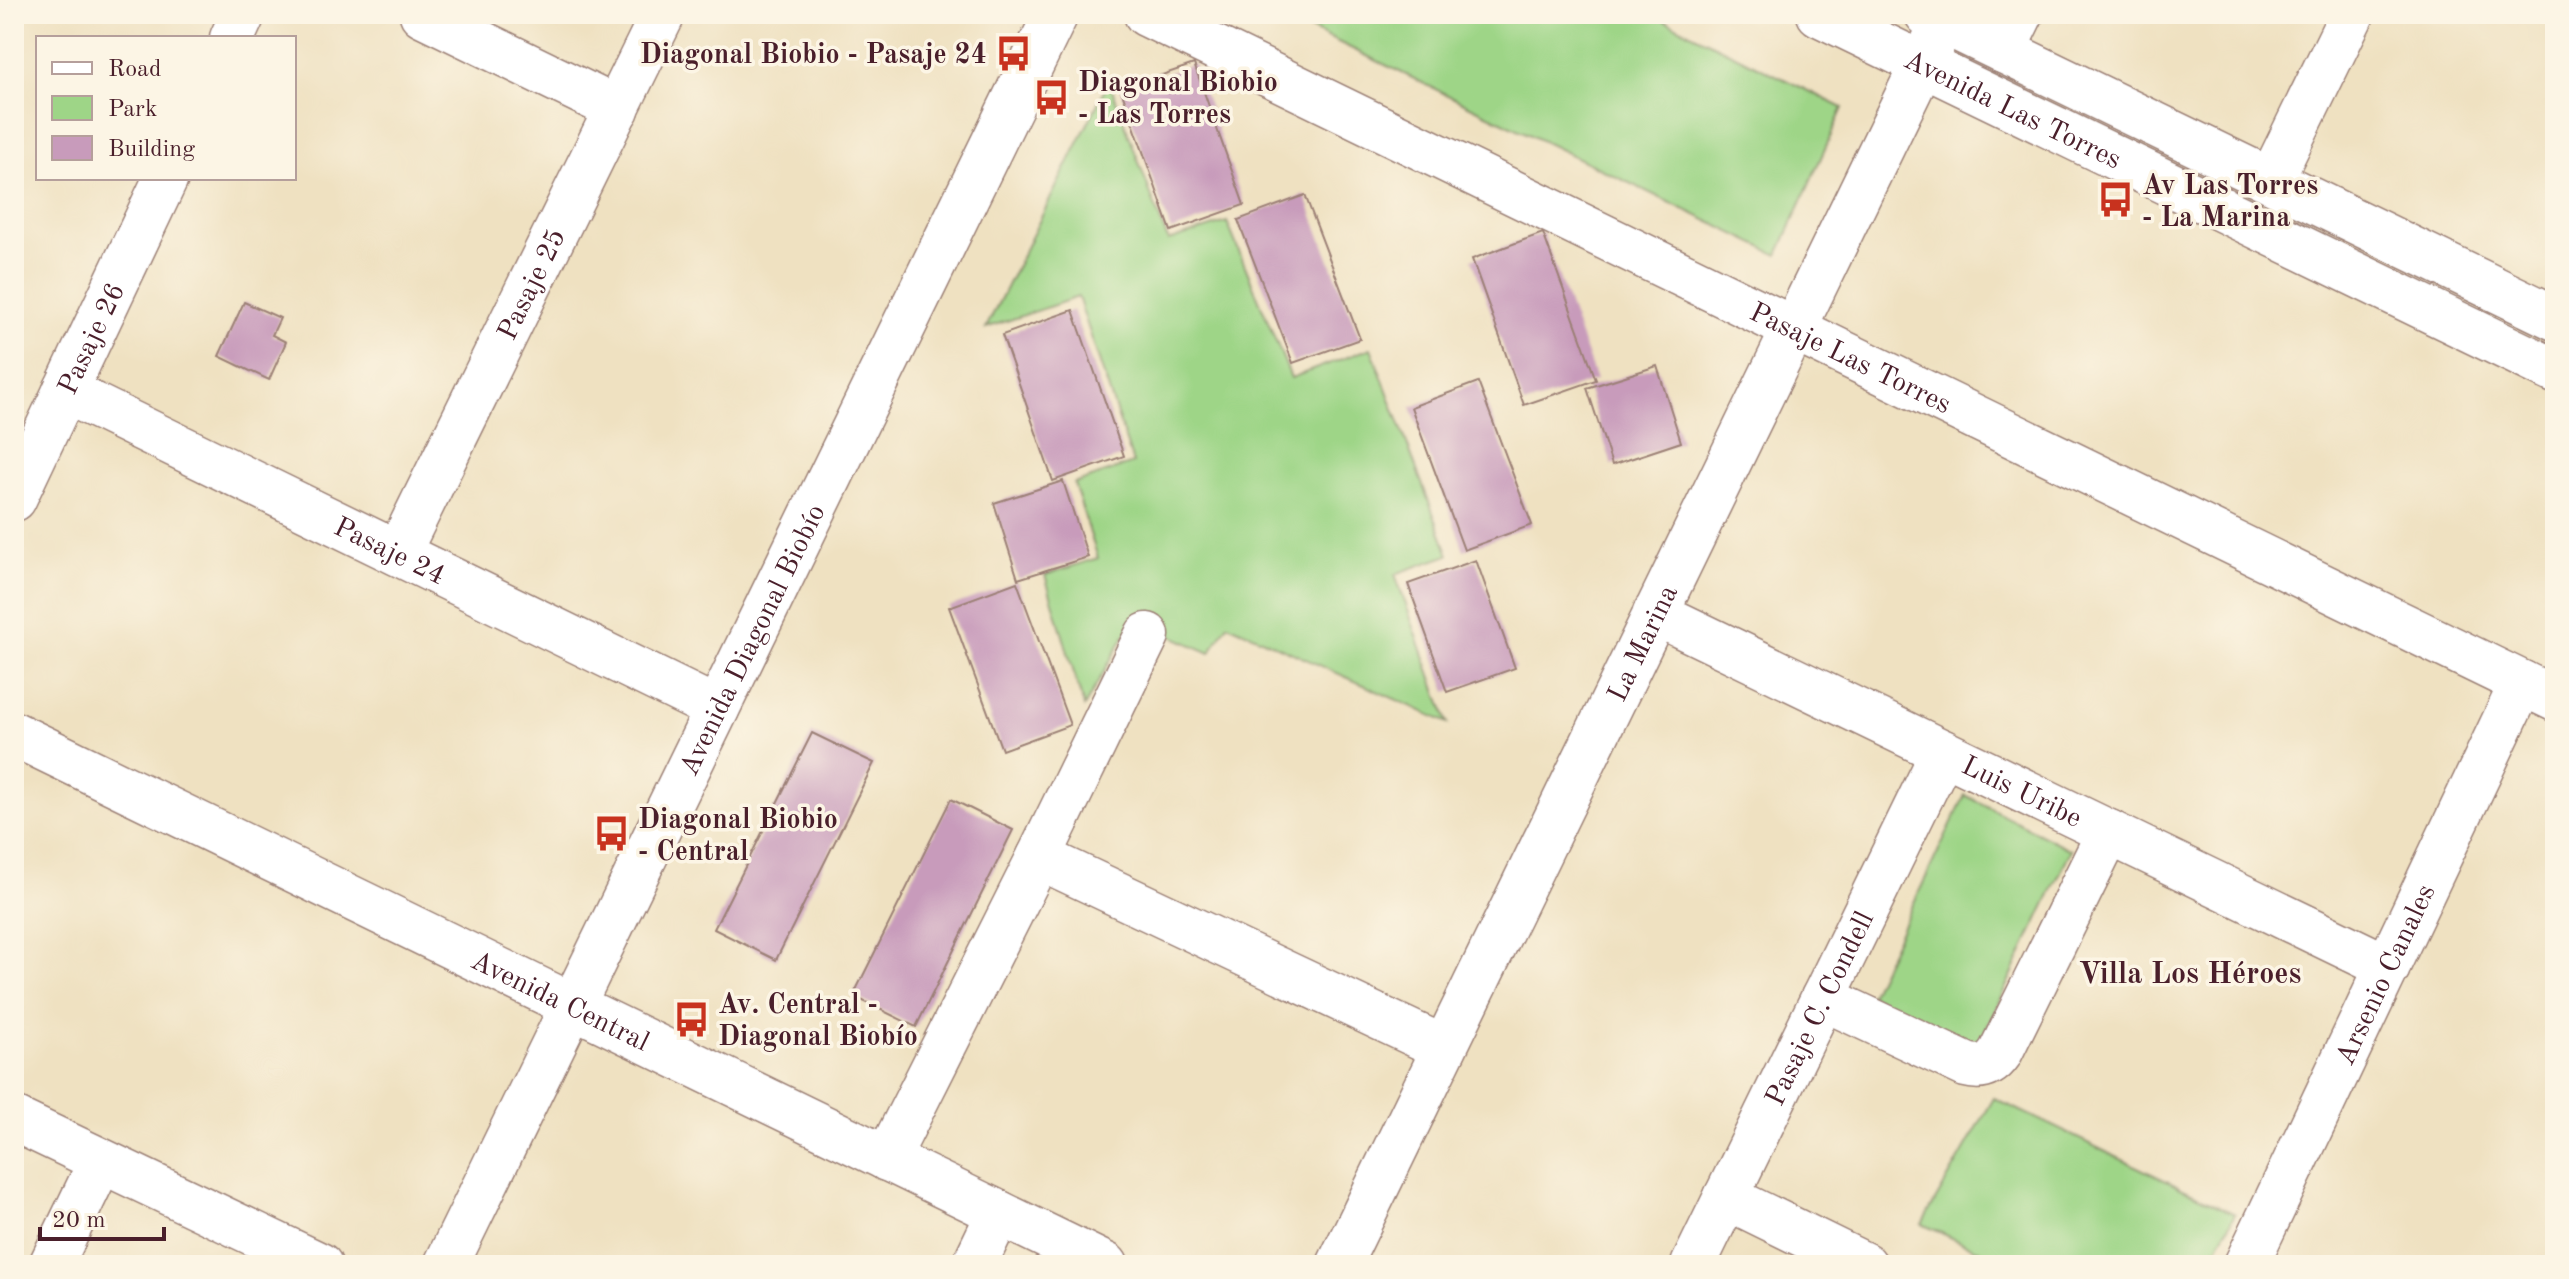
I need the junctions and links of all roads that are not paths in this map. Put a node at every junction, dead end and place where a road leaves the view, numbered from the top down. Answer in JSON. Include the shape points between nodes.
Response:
{"nodes":[{"id":1,"x":243,"y":14,"type":"edge"},
{"id":2,"x":422,"y":14,"type":"edge"},
{"id":3,"x":663,"y":14,"type":"edge"},
{"id":4,"x":1056,"y":14,"type":"edge"},
{"id":5,"x":1146,"y":14,"type":"edge"},
{"id":6,"x":1819,"y":14,"type":"edge"},
{"id":7,"x":2352,"y":14,"type":"edge"},
{"id":8,"x":1935,"y":18,"type":"edge"},
{"id":9,"x":2012,"y":32,"type":"edge"},
{"id":10,"x":233,"y":36,"type":"edge"},
{"id":11,"x":1923,"y":64,"type":"junction"},
{"id":12,"x":617,"y":109,"type":"junction"},
{"id":13,"x":165,"y":180,"type":"edge"},
{"id":14,"x":2271,"y":180,"type":"junction"},
{"id":15,"x":2555,"y":318,"type":"edge"},
{"id":16,"x":1793,"y":330,"type":"junction"},
{"id":17,"x":2555,"y":371,"type":"edge"},
{"id":18,"x":65,"y":391,"type":"junction"},
{"id":19,"x":14,"y":499,"type":"edge"},
{"id":20,"x":398,"y":553,"type":"junction"},
{"id":21,"x":1655,"y":613,"type":"junction"},
{"id":22,"x":1147,"y":635,"type":"dead end"},
{"id":23,"x":2539,"y":691,"type":"edge"},
{"id":24,"x":717,"y":709,"type":"junction"},
{"id":25,"x":14,"y":734,"type":"edge"},
{"id":26,"x":1943,"y":752,"type":"junction"},
{"id":27,"x":2109,"y":832,"type":"junction"},
{"id":28,"x":1039,"y":857,"type":"junction"},
{"id":29,"x":2388,"y":967,"type":"junction"},
{"id":30,"x":1823,"y":998,"type":"junction"},
{"id":31,"x":571,"y":1006,"type":"junction"},
{"id":32,"x":1444,"y":1048,"type":"junction"},
{"id":33,"x":14,"y":1119,"type":"edge"},
{"id":34,"x":887,"y":1159,"type":"junction"},
{"id":35,"x":101,"y":1161,"type":"junction"},
{"id":36,"x":1726,"y":1197,"type":"junction"},
{"id":37,"x":999,"y":1213,"type":"junction"},
{"id":38,"x":51,"y":1265,"type":"edge"},
{"id":39,"x":320,"y":1265,"type":"edge"},
{"id":40,"x":446,"y":1265,"type":"edge"},
{"id":41,"x":974,"y":1265,"type":"edge"},
{"id":42,"x":1106,"y":1265,"type":"edge"},
{"id":43,"x":1339,"y":1265,"type":"edge"},
{"id":44,"x":1693,"y":1265,"type":"edge"},
{"id":45,"x":1865,"y":1265,"type":"edge"},
{"id":46,"x":2246,"y":1265,"type":"edge"}],
"edges":[{"from":1,"to":10,"type":"street"},
{"from":2,"to":12,"type":"street"},
{"from":3,"to":12,"type":"street","name":"Pasaje 25"},
{"from":4,"to":24,"type":"street","name":"Avenida Diagonal Biobío"},
{"from":5,"to":16,"type":"street","name":"Pasaje Las Torres"},
{"from":6,"to":11,"type":"street","name":"Avenida Las Torres"},
{"from":7,"to":14,"type":"street"},
{"from":8,"to":9,"type":"street","name":"Avenida Las Torres"},
{"from":8,"to":11,"type":"street","name":"La Marina"},
{"from":9,"to":14,"type":"street","name":"Avenida Las Torres"},
{"from":11,"to":16,"type":"street","name":"La Marina"},
{"from":11,"to":17,"type":"street","name":"Avenida Las Torres"},
{"from":12,"to":20,"type":"street","name":"Pasaje 25"},
{"from":13,"to":18,"type":"street","name":"Pasaje 26"},
{"from":14,"to":15,"type":"street","name":"Avenida Las Torres"},
{"from":16,"to":21,"type":"street","name":"La Marina"},
{"from":16,"to":23,"type":"street","name":"Pasaje Las Torres"},
{"from":18,"to":19,"type":"street","name":"Pasaje 26"},
{"from":18,"to":20,"type":"street","name":"Pasaje 24"},
{"from":20,"to":24,"type":"street","name":"Pasaje 24"},
{"from":21,"to":26,"type":"street","name":"Luis Uribe"},
{"from":21,"to":32,"type":"street","name":"La Marina"},
{"from":22,"to":28,"type":"street"},
{"from":23,"to":29,"type":"street","name":"Arsenio Canales"},
{"from":24,"to":31,"type":"street","name":"Avenida Diagonal Biobío"},
{"from":25,"to":31,"type":"street","name":"Avenida Central"},
{"from":26,"to":27,"type":"street","name":"Luis Uribe"},
{"from":26,"to":30,"type":"street","name":"Pasaje C. Condell"},
{"from":27,"to":29,"type":"street","name":"Luis Uribe"},
{"from":27,"to":30,"type":"street","via":[[1995,1061],[1976,1068],[1966,1065]]},
{"from":28,"to":32,"type":"street"},
{"from":28,"to":34,"type":"street"},
{"from":29,"to":46,"type":"street","name":"Arsenio Canales"},
{"from":30,"to":36,"type":"street","name":"Pasaje C. Condell"},
{"from":31,"to":34,"type":"street","name":"Avenida Central"},
{"from":31,"to":40,"type":"street","name":"Avenida Diagonal Biobío"},
{"from":32,"to":43,"type":"street","name":"La Marina"},
{"from":33,"to":35,"type":"street"},
{"from":34,"to":37,"type":"street","name":"Avenida Central"},
{"from":35,"to":38,"type":"street"},
{"from":35,"to":39,"type":"street"},
{"from":36,"to":44,"type":"street","name":"Pasaje C. Condell"},
{"from":36,"to":45,"type":"street"},
{"from":37,"to":41,"type":"street"},
{"from":37,"to":42,"type":"street","name":"Avenida Central"}]}
